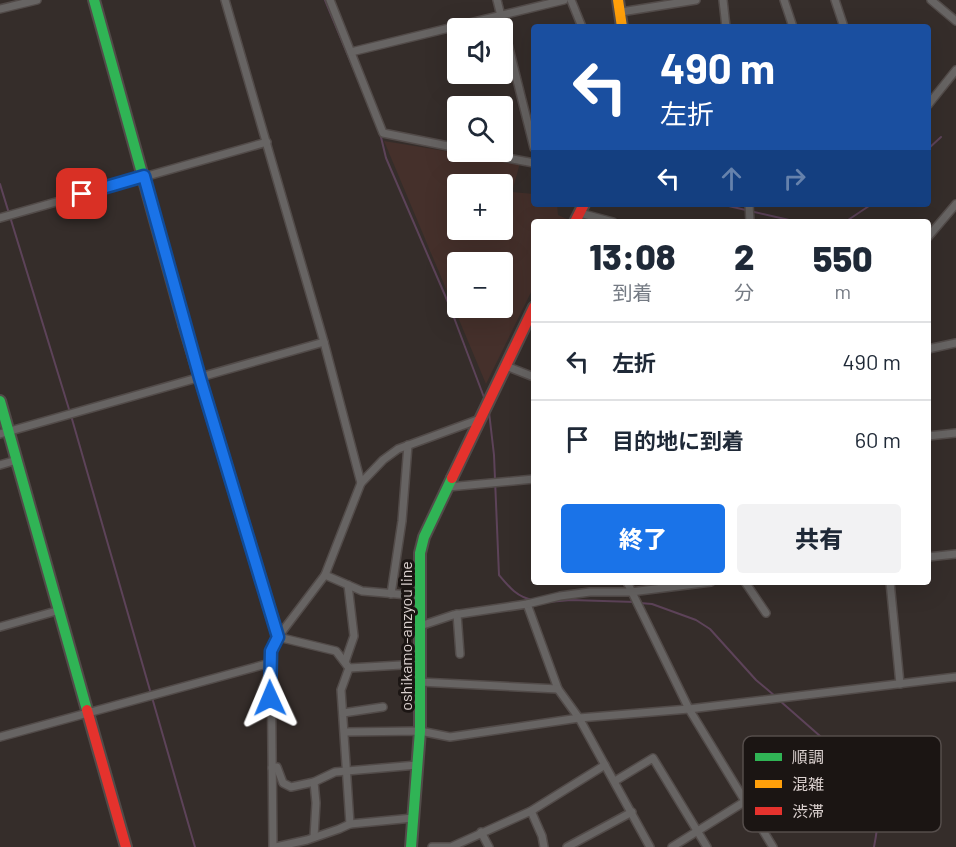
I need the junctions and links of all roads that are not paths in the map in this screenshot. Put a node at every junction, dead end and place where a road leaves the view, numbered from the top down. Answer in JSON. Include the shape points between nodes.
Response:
{"nodes":[{"id":1,"x":37,"y":0,"type":"edge"},
{"id":2,"x":94,"y":0,"type":"edge"},
{"id":3,"x":225,"y":0,"type":"edge"},
{"id":4,"x":330,"y":0,"type":"edge"},
{"id":5,"x":497,"y":0,"type":"edge"},
{"id":6,"x":564,"y":0,"type":"edge"},
{"id":7,"x":571,"y":0,"type":"edge"},
{"id":8,"x":618,"y":0,"type":"edge"},
{"id":9,"x":696,"y":0,"type":"edge"},
{"id":10,"x":723,"y":0,"type":"edge"},
{"id":11,"x":783,"y":0,"type":"edge"},
{"id":12,"x":836,"y":0,"type":"edge"},
{"id":13,"x":931,"y":0,"type":"edge"},
{"id":14,"x":0,"y":9,"type":"edge"},
{"id":15,"x":621,"y":12,"type":"junction"},
{"id":16,"x":501,"y":16,"type":"junction"},
{"id":17,"x":956,"y":21,"type":"edge"},
{"id":18,"x":581,"y":24,"type":"edge"},
{"id":19,"x":622,"y":24,"type":"edge"},
{"id":20,"x":726,"y":24,"type":"edge"},
{"id":21,"x":792,"y":24,"type":"edge"},
{"id":22,"x":843,"y":24,"type":"edge"},
{"id":23,"x":351,"y":52,"type":"junction"},
{"id":24,"x":956,"y":70,"type":"edge"},
{"id":25,"x":931,"y":101,"type":"edge"},
{"id":26,"x":531,"y":135,"type":"edge"},
{"id":27,"x":267,"y":142,"type":"junction"},
{"id":28,"x":447,"y":146,"type":"edge"},
{"id":29,"x":513,"y":159,"type":"edge"},
{"id":30,"x":531,"y":162,"type":"edge"},
{"id":31,"x":144,"y":176,"type":"junction"},
{"id":32,"x":956,"y":204,"type":"edge"},
{"id":33,"x":580,"y":213,"type":"edge"},
{"id":34,"x":0,"y":218,"type":"edge"},
{"id":35,"x":602,"y":219,"type":"edge"},
{"id":36,"x":931,"y":233,"type":"edge"},
{"id":37,"x":531,"y":313,"type":"edge"},
{"id":38,"x":324,"y":342,"type":"junction"},
{"id":39,"x":956,"y":343,"type":"edge"},
{"id":40,"x":931,"y":348,"type":"edge"},
{"id":41,"x":506,"y":366,"type":"junction"},
{"id":42,"x":531,"y":376,"type":"edge"},
{"id":43,"x":200,"y":378,"type":"junction"},
{"id":44,"x":0,"y":401,"type":"edge"},
{"id":45,"x":480,"y":419,"type":"junction"},
{"id":46,"x":4,"y":433,"type":"edge"},
{"id":47,"x":956,"y":433,"type":"edge"},
{"id":48,"x":931,"y":436,"type":"edge"},
{"id":49,"x":408,"y":445,"type":"junction"},
{"id":50,"x":17,"y":460,"type":"junction"},
{"id":51,"x":0,"y":465,"type":"edge"},
{"id":52,"x":531,"y":479,"type":"edge"},
{"id":53,"x":361,"y":483,"type":"junction"},
{"id":54,"x":448,"y":487,"type":"junction"},
{"id":55,"x":956,"y":554,"type":"edge"},
{"id":56,"x":931,"y":557,"type":"edge"},
{"id":57,"x":324,"y":575,"type":"junction"},
{"id":58,"x":348,"y":585,"type":"junction"},
{"id":59,"x":628,"y":585,"type":"edge"},
{"id":60,"x":677,"y":585,"type":"edge"},
{"id":61,"x":747,"y":585,"type":"edge"},
{"id":62,"x":890,"y":585,"type":"edge"},
{"id":63,"x":631,"y":592,"type":"junction"},
{"id":64,"x":391,"y":594,"type":"junction"},
{"id":65,"x":420,"y":596,"type":"junction"},
{"id":66,"x":527,"y":604,"type":"junction"},
{"id":67,"x":60,"y":610,"type":"junction"},
{"id":68,"x":766,"y":613,"type":"dead end"},
{"id":69,"x":457,"y":614,"type":"junction"},
{"id":70,"x":420,"y":626,"type":"junction"},
{"id":71,"x":0,"y":627,"type":"edge"},
{"id":72,"x":278,"y":637,"type":"junction"},
{"id":73,"x":460,"y":654,"type":"dead end"},
{"id":74,"x":270,"y":663,"type":"junction"},
{"id":75,"x":419,"y":664,"type":"junction"},
{"id":76,"x":347,"y":665,"type":"junction"},
{"id":77,"x":956,"y":677,"type":"edge"},
{"id":78,"x":420,"y":682,"type":"junction"},
{"id":79,"x":900,"y":684,"type":"junction"},
{"id":80,"x":558,"y":689,"type":"junction"},
{"id":81,"x":383,"y":707,"type":"dead end"},
{"id":82,"x":689,"y":709,"type":"junction"},
{"id":83,"x":88,"y":712,"type":"junction"},
{"id":84,"x":342,"y":713,"type":"junction"},
{"id":85,"x":579,"y":718,"type":"junction"},
{"id":86,"x":420,"y":731,"type":"junction"},
{"id":87,"x":345,"y":732,"type":"junction"},
{"id":88,"x":0,"y":737,"type":"edge"},
{"id":89,"x":417,"y":765,"type":"junction"},
{"id":90,"x":605,"y":765,"type":"junction"},
{"id":91,"x":272,"y":768,"type":"junction"},
{"id":92,"x":345,"y":772,"type":"junction"},
{"id":93,"x":615,"y":781,"type":"junction"},
{"id":94,"x":314,"y":782,"type":"junction"},
{"id":95,"x":743,"y":800,"type":"edge"},
{"id":96,"x":743,"y":803,"type":"edge"},
{"id":97,"x":531,"y":811,"type":"junction"},
{"id":98,"x":632,"y":812,"type":"junction"},
{"id":99,"x":413,"y":818,"type":"junction"},
{"id":100,"x":350,"y":824,"type":"junction"},
{"id":101,"x":697,"y":831,"type":"junction"},
{"id":102,"x":481,"y":832,"type":"junction"},
{"id":103,"x":763,"y":832,"type":"edge"},
{"id":104,"x":310,"y":841,"type":"edge"},
{"id":105,"x":126,"y":847,"type":"edge"},
{"id":106,"x":275,"y":847,"type":"edge"},
{"id":107,"x":411,"y":847,"type":"edge"},
{"id":108,"x":432,"y":847,"type":"edge"},
{"id":109,"x":489,"y":847,"type":"edge"},
{"id":110,"x":544,"y":847,"type":"edge"},
{"id":111,"x":567,"y":847,"type":"edge"},
{"id":112,"x":650,"y":847,"type":"edge"},
{"id":113,"x":672,"y":847,"type":"edge"},
{"id":114,"x":707,"y":847,"type":"edge"},
{"id":115,"x":773,"y":847,"type":"edge"}],
"edges":[{"from":1,"to":14,"type":"street"},
{"from":2,"to":31,"type":"street"},
{"from":3,"to":27,"type":"street"},
{"from":4,"to":23,"type":"street"},
{"from":5,"to":16,"type":"street"},
{"from":6,"to":16,"type":"street"},
{"from":7,"to":18,"type":"street"},
{"from":8,"to":15,"type":"street"},
{"from":9,"to":15,"type":"street"},
{"from":10,"to":20,"type":"street"},
{"from":11,"to":21,"type":"street"},
{"from":12,"to":22,"type":"street"},
{"from":13,"to":17,"type":"street"},
{"from":15,"to":19,"type":"street"},
{"from":16,"to":23,"type":"street"},
{"from":16,"to":26,"type":"street"},
{"from":23,"to":28,"type":"street","via":[[383,133]]},
{"from":24,"to":25,"type":"street"},
{"from":27,"to":31,"type":"street"},
{"from":27,"to":38,"type":"street"},
{"from":29,"to":30,"type":"street"},
{"from":31,"to":34,"type":"street"},
{"from":31,"to":43,"type":"street"},
{"from":32,"to":36,"type":"street"},
{"from":33,"to":35,"type":"street"},
{"from":37,"to":41,"type":"street","name":"oshikamo-anzyou line"},
{"from":38,"to":43,"type":"street"},
{"from":38,"to":53,"type":"street"},
{"from":39,"to":40,"type":"street"},
{"from":41,"to":42,"type":"street"},
{"from":41,"to":45,"type":"street","name":"oshikamo-anzyou line"},
{"from":43,"to":46,"type":"street"},
{"from":43,"to":72,"type":"street"},
{"from":44,"to":46,"type":"street"},
{"from":45,"to":49,"type":"street"},
{"from":45,"to":54,"type":"street","name":"oshikamo-anzyou line"},
{"from":46,"to":50,"type":"street"},
{"from":47,"to":48,"type":"street"},
{"from":49,"to":53,"type":"street","via":[[383,459]]},
{"from":49,"to":64,"type":"street"},
{"from":50,"to":51,"type":"street"},
{"from":50,"to":67,"type":"street"},
{"from":52,"to":54,"type":"street"},
{"from":53,"to":57,"type":"street"},
{"from":54,"to":65,"type":"street","name":"oshikamo-anzyou line","via":[[424,537]]},
{"from":55,"to":56,"type":"street"},
{"from":57,"to":58,"type":"street"},
{"from":57,"to":72,"type":"street"},
{"from":58,"to":64,"type":"street","via":[[362,591]]},
{"from":58,"to":76,"type":"street","via":[[354,636]]},
{"from":59,"to":63,"type":"street"},
{"from":60,"to":63,"type":"street"},
{"from":61,"to":68,"type":"street"},
{"from":62,"to":79,"type":"street"},
{"from":63,"to":66,"type":"street","via":[[590,592]]},
{"from":63,"to":82,"type":"street"},
{"from":64,"to":65,"type":"street"},
{"from":65,"to":70,"type":"street","name":"oshikamo-anzyou line"},
{"from":66,"to":69,"type":"street"},
{"from":66,"to":80,"type":"street"},
{"from":67,"to":71,"type":"street"},
{"from":67,"to":83,"type":"street"},
{"from":69,"to":70,"type":"street"},
{"from":69,"to":73,"type":"street"},
{"from":70,"to":75,"type":"street","name":"oshikamo-anzyou line"},
{"from":72,"to":74,"type":"street"},
{"from":72,"to":76,"type":"street","via":[[336,651]]},
{"from":74,"to":83,"type":"street"},
{"from":74,"to":91,"type":"street"},
{"from":75,"to":76,"type":"street"},
{"from":75,"to":78,"type":"street","name":"oshikamo-anzyou line"},
{"from":76,"to":84,"type":"street","via":[[341,690]]},
{"from":77,"to":79,"type":"street"},
{"from":78,"to":80,"type":"street"},
{"from":78,"to":86,"type":"street","name":"oshikamo-anzyou line"},
{"from":79,"to":82,"type":"street"},
{"from":80,"to":85,"type":"street"},
{"from":81,"to":84,"type":"street"},
{"from":82,"to":85,"type":"street"},
{"from":82,"to":95,"type":"street"},
{"from":83,"to":88,"type":"street"},
{"from":83,"to":105,"type":"street"},
{"from":84,"to":87,"type":"street"},
{"from":85,"to":86,"type":"street","via":[[450,737]]},
{"from":85,"to":90,"type":"street"},
{"from":86,"to":87,"type":"street"},
{"from":86,"to":89,"type":"street","name":"oshikamo-anzyou line"},
{"from":87,"to":92,"type":"street"},
{"from":89,"to":92,"type":"street"},
{"from":89,"to":99,"type":"street","name":"oshikamo-anzyou line"},
{"from":90,"to":93,"type":"street"},
{"from":90,"to":97,"type":"street"},
{"from":91,"to":94,"type":"street","via":[[277,767],[283,783],[291,787]]},
{"from":91,"to":106,"type":"street"},
{"from":92,"to":94,"type":"street","via":[[335,772]]},
{"from":92,"to":100,"type":"street"},
{"from":93,"to":98,"type":"street"},
{"from":93,"to":101,"type":"street","via":[[653,758]]},
{"from":94,"to":104,"type":"street","via":[[316,803]]},
{"from":96,"to":101,"type":"street"},
{"from":97,"to":102,"type":"street"},
{"from":97,"to":110,"type":"street"},
{"from":98,"to":111,"type":"street"},
{"from":98,"to":112,"type":"street"},
{"from":99,"to":100,"type":"street"},
{"from":99,"to":107,"type":"street","name":"oshikamo-anzyou line"},
{"from":100,"to":104,"type":"street"},
{"from":101,"to":113,"type":"street"},
{"from":101,"to":114,"type":"street"},
{"from":102,"to":108,"type":"street","via":[[451,846]]},
{"from":102,"to":109,"type":"street"},
{"from":103,"to":115,"type":"street"},
{"from":104,"to":106,"type":"street"}]}
